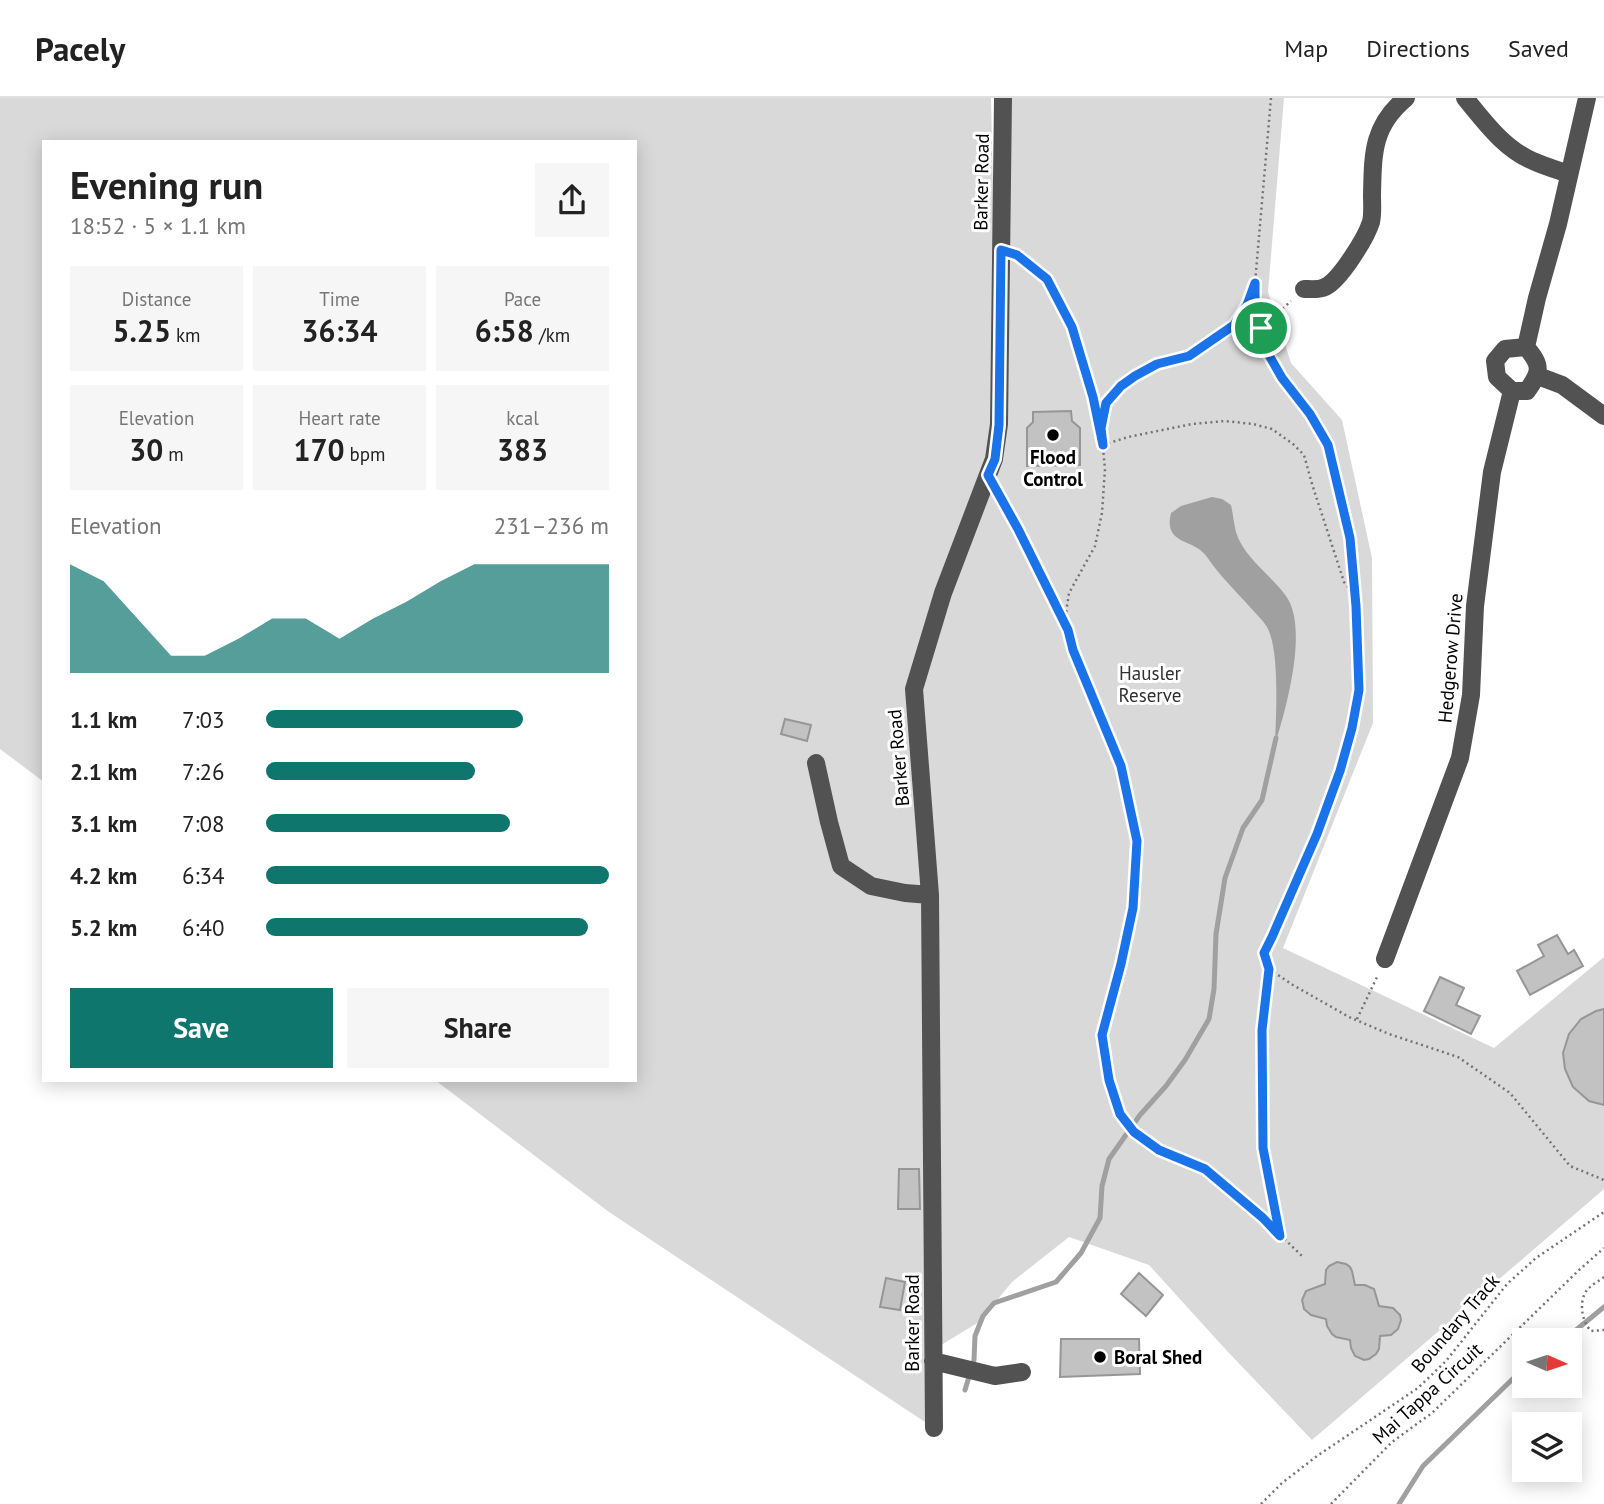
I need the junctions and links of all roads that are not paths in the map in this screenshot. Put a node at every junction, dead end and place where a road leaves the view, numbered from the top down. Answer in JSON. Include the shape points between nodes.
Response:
{"nodes":[{"id":1,"x":1003,"y":98,"type":"edge"},
{"id":2,"x":1406,"y":98,"type":"edge"},
{"id":3,"x":1465,"y":98,"type":"edge"},
{"id":4,"x":1587,"y":98,"type":"edge"},
{"id":5,"x":1569,"y":174,"type":"junction"},
{"id":6,"x":1304,"y":289,"type":"road end"},
{"id":7,"x":1526,"y":347,"type":"junction"},
{"id":8,"x":1538,"y":376,"type":"junction"},
{"id":9,"x":1511,"y":391,"type":"junction"},
{"id":10,"x":1604,"y":416,"type":"edge"},
{"id":11,"x":816,"y":763,"type":"dead end"},
{"id":12,"x":930,"y":895,"type":"junction"},
{"id":13,"x":1385,"y":959,"type":"road end"},
{"id":14,"x":933,"y":1361,"type":"junction"},
{"id":15,"x":1022,"y":1372,"type":"dead end"},
{"id":16,"x":934,"y":1428,"type":"dead end"}],
"edges":[{"from":1,"to":12,"type":"street","name":"Barker Road","via":[[995,459],[943,593],[914,689]]},
{"from":2,"to":6,"type":"street","via":[[1392,109],[1380,130],[1373,158],[1371,220],[1360,245],[1325,288]]},
{"from":3,"to":5,"type":"street","via":[[1515,150],[1531,161]]},
{"from":4,"to":5,"type":"street"},
{"from":5,"to":7,"type":"street"},
{"from":7,"to":8,"type":"street","via":[[1537,360]]},
{"from":7,"to":9,"type":"street","via":[[1505,349],[1495,361],[1497,377]]},
{"from":8,"to":9,"type":"street","via":[[1527,391]]},
{"from":8,"to":10,"type":"street","via":[[1562,385]]},
{"from":9,"to":13,"type":"street","name":"Hedgerow Drive","via":[[1492,472],[1475,606],[1471,695],[1460,758]]},
{"from":11,"to":12,"type":"street","via":[[842,866],[871,886]]},
{"from":12,"to":14,"type":"street","name":"Barker Road"},
{"from":14,"to":15,"type":"street","via":[[995,1376]]},
{"from":14,"to":16,"type":"street","name":"Barker Road"}]}
